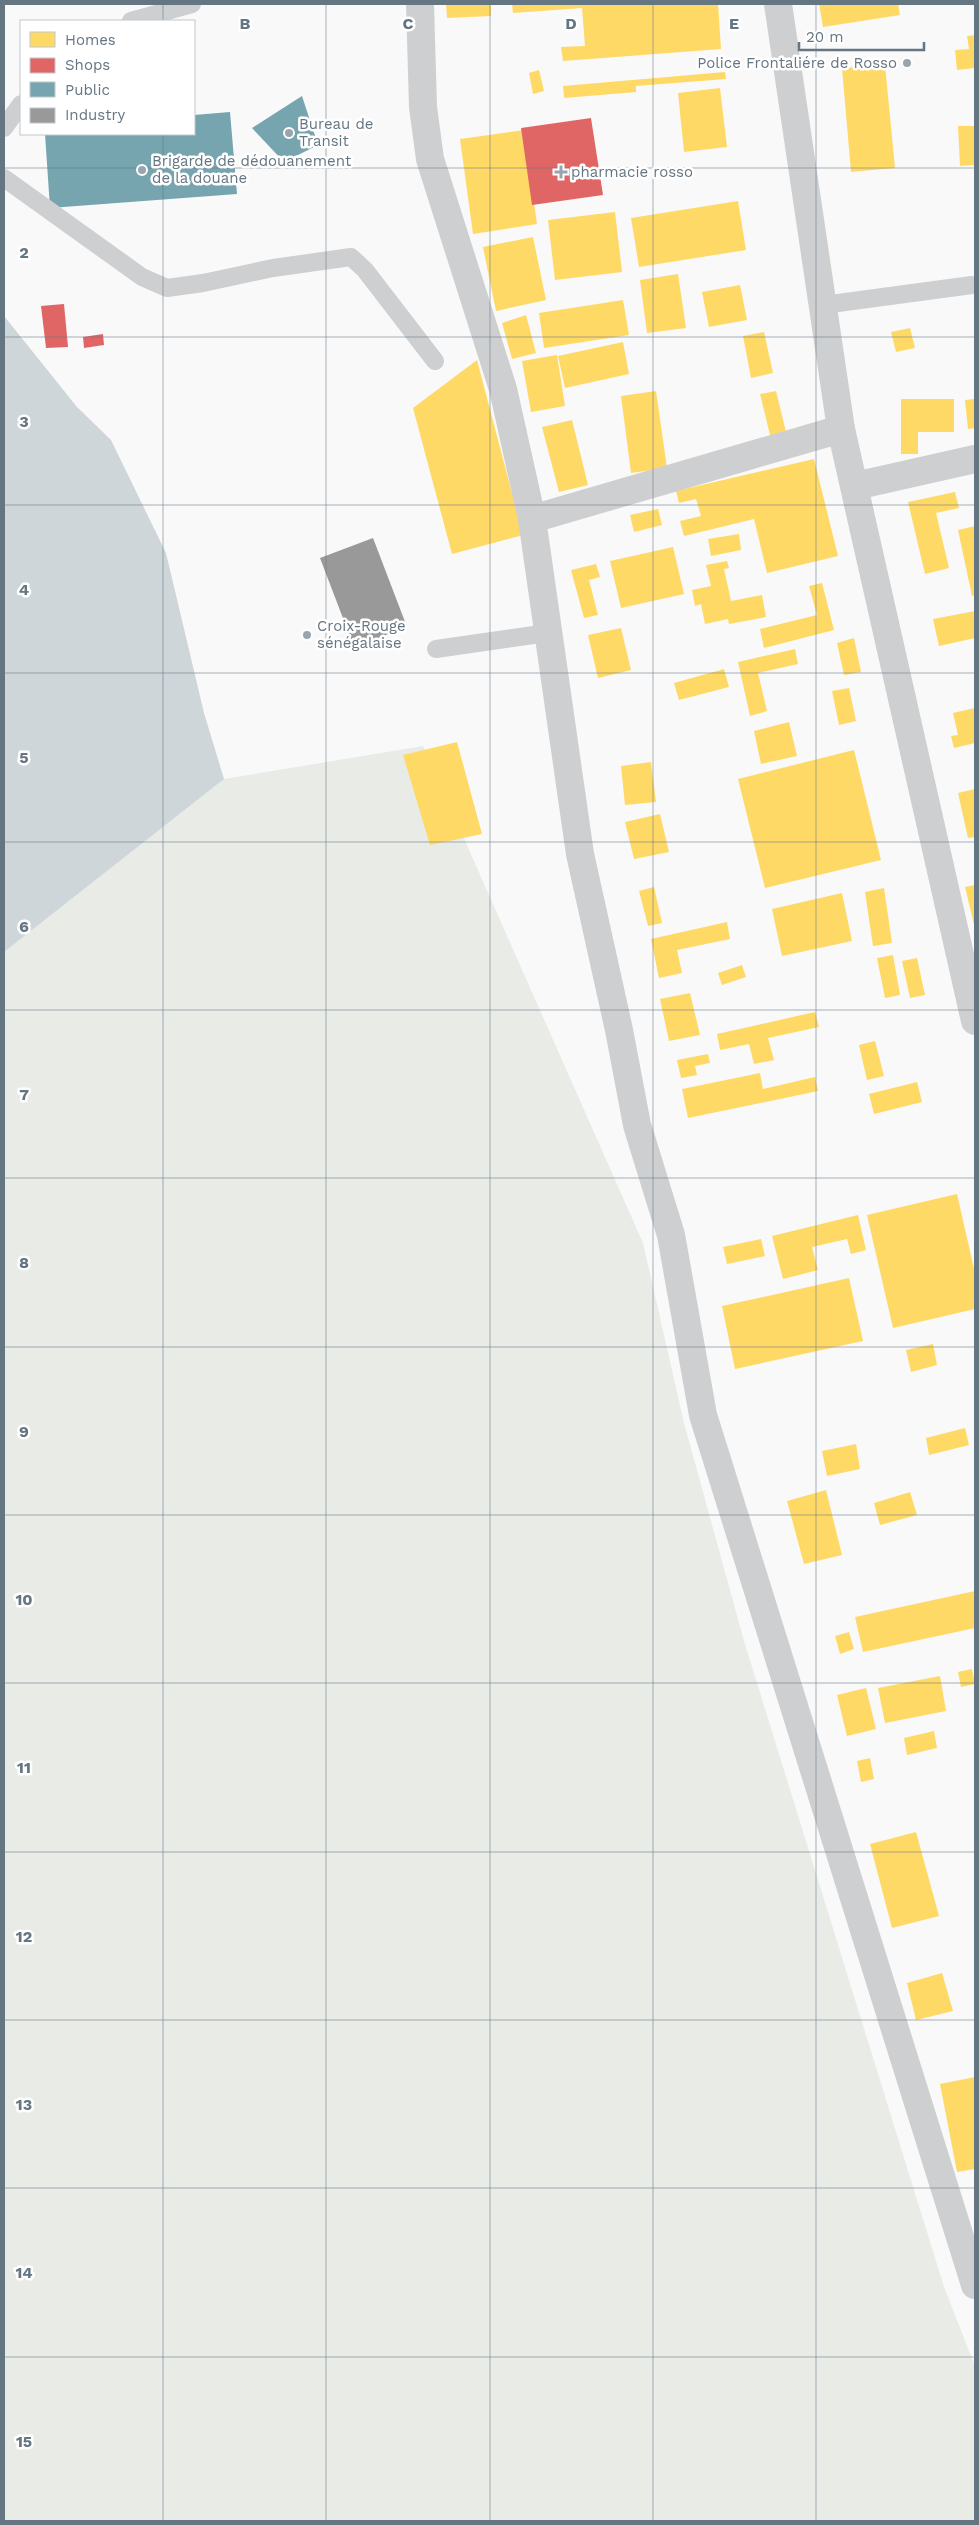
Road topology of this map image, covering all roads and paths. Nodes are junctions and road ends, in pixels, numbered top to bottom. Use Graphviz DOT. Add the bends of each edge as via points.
graph roads {
  1 [pos="192,4"];
  2 [pos="420,4"];
  3 [pos="778,4"];
  4 [pos="135,20"];
  5 [pos="20,105"];
  6 [pos="4,128"];
  7 [pos="4,178"];
  8 [pos="972,286"];
  9 [pos="822,305"];
  10 [pos="435,361"];
  11 [pos="841,429"];
  12 [pos="975,459"];
  13 [pos="854,486"];
  14 [pos="532,519"];
  15 [pos="548,633"];
  16 [pos="436,649"];
  17 [pos="975,1021"];
  18 [pos="973,2271"];
  1 -- 4 [label="lane"];
  2 -- 14 [label="street" via="423,107 430,159 503,389"];
  3 -- 9 [label="street"];
  5 -- 6 [label="lane"];
  7 -- 10 [label="lane" via="142,277 167,288 273,268 351,258 365,270"];
  8 -- 9 [label="lane"];
  9 -- 11 [label="street"];
  11 -- 13 [label="street"];
  11 -- 14 [label="street"];
  12 -- 13 [label="street"];
  13 -- 17 [label="street"];
  14 -- 15 [label="street"];
  15 -- 16 [label="lane"];
  15 -- 18 [label="street" via="580,854 637,1125 671,1234 703,1415"];
}
